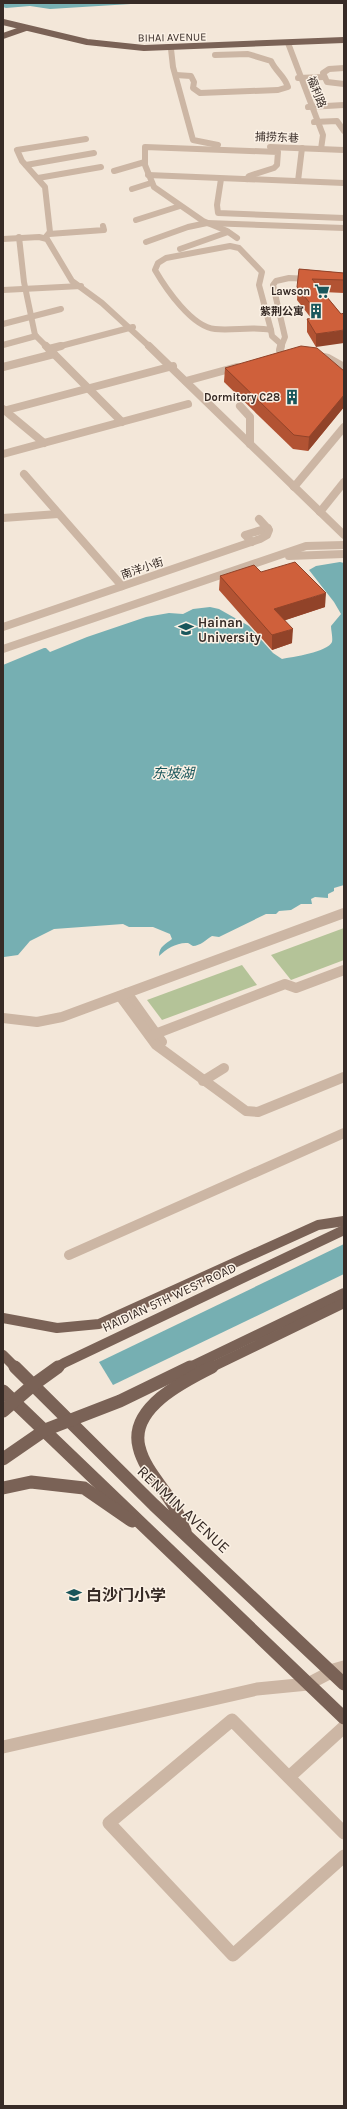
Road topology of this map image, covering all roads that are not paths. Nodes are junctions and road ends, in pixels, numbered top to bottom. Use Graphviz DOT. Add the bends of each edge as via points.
graph roads {
  1 [pos="3,22"];
  2 [pos="3,26"];
  3 [pos="20,28"];
  4 [pos="3,32"];
  5 [pos="3,36"];
  6 [pos="344,40"];
  7 [pos="286,44"];
  8 [pos="172,50"];
  9 [pos="215,55"];
  10 [pos="344,68"];
  11 [pos="177,77"];
  12 [pos="324,77"];
  13 [pos="299,78"];
  14 [pos="344,84"];
  15 [pos="344,105"];
  16 [pos="310,106"];
  17 [pos="344,120"];
  18 [pos="337,121"];
  19 [pos="316,122"];
  20 [pos="344,130"];
  21 [pos="86,139"];
  22 [pos="302,148"];
  23 [pos="319,149"];
  24 [pos="276,150"];
  25 [pos="344,150"];
  26 [pos="94,153"];
  27 [pos="145,162"];
  28 [pos="26,164"];
  29 [pos="101,167"];
  30 [pos="114,171"];
  31 [pos="148,175"];
  32 [pos="38,178"];
  33 [pos="221,179"];
  34 [pos="248,179"];
  35 [pos="298,181"];
  36 [pos="151,183"];
  37 [pos="344,183"];
  38 [pos="132,189"];
  39 [pos="180,206"];
  40 [pos="218,213"];
  41 [pos="344,218"];
  42 [pos="136,220"];
  43 [pos="207,223"];
  44 [pos="217,223"];
  45 [pos="103,226"];
  46 [pos="344,228"];
  47 [pos="228,232"];
  48 [pos="47,236"];
  49 [pos="19,238"];
  50 [pos="237,238"];
  51 [pos="3,239"];
  52 [pos="146,242"];
  53 [pos="180,249"];
  54 [pos="262,272"];
  55 [pos="320,280"];
  56 [pos="276,281"];
  57 [pos="80,286"];
  58 [pos="26,288"];
  59 [pos="3,289"];
  60 [pos="61,309"];
  61 [pos="31,316"];
  62 [pos="3,324"];
  63 [pos="132,328"];
  64 [pos="271,330"];
  65 [pos="36,336"];
  66 [pos="281,344"];
  67 [pos="3,345"];
  68 [pos="51,352"];
  69 [pos="289,353"];
  70 [pos="310,354"];
  71 [pos="280,355"];
  72 [pos="272,357"];
  73 [pos="170,365"];
  74 [pos="242,366"];
  75 [pos="3,367"];
  76 [pos="344,367"];
  77 [pos="187,380"];
  78 [pos="88,388"];
  79 [pos="188,404"];
  80 [pos="240,406"];
  81 [pos="4,410"];
  82 [pos="122,422"];
  83 [pos="344,427"];
  84 [pos="250,442"];
  85 [pos="44,443"];
  86 [pos="3,454"];
  87 [pos="24,474"];
  88 [pos="344,482"];
  89 [pos="295,485"];
  90 [pos="344,488"];
  91 [pos="322,512"];
  92 [pos="58,514"];
  93 [pos="3,518"];
  94 [pos="259,520"];
  95 [pos="344,530"];
  96 [pos="344,535"];
  97 [pos="344,545"];
  98 [pos="344,554"];
  99 [pos="122,586"];
  100 [pos="3,627"];
  101 [pos="3,650"];
  102 [pos="3,654"];
  103 [pos="344,913"];
  104 [pos="344,917"];
  105 [pos="344,970"];
  106 [pos="344,976"];
  107 [pos="124,996"];
  108 [pos="3,1019"];
  109 [pos="155,1038"];
  110 [pos="224,1068"];
  111 [pos="344,1072"];
  112 [pos="344,1077"];
  113 [pos="206,1079"];
  114 [pos="344,1133"];
  115 [pos="344,1221"];
  116 [pos="344,1230"];
  117 [pos="69,1255"];
  118 [pos="344,1293"];
  119 [pos="344,1303"];
  120 [pos="3,1318"];
  121 [pos="3,1355"];
  122 [pos="33,1385"];
  123 [pos="3,1391"];
  124 [pos="14,1402"];
  125 [pos="3,1411"];
  126 [pos="69,1422"];
  127 [pos="44,1430"];
  128 [pos="3,1459"];
  129 [pos="3,1488"];
  130 [pos="152,1535"];
  131 [pos="186,1535"];
  132 [pos="344,1667"];
  133 [pos="331,1672"];
  134 [pos="308,1684"];
  135 [pos="344,1684"];
  136 [pos="344,1718"];
  137 [pos="344,1727"];
  138 [pos="3,1747"];
  139 [pos="289,1777"];
  140 [pos="344,1833"];
  141 [pos="344,1856"];
  1 -- 3 [label="main road, BIHAI AVENUE"];
  2 -- 3 [label="main road, BIHAI AVENUE"];
  3 -- 4 [label="main road"];
  3 -- 5 [label="main road"];
  3 -- 8 [label="main road, BIHAI AVENUE" via="89,45 132,50"];
  6 -- 7 [label="main road, BIHAI AVENUE"];
  7 -- 8 [label="main road, BIHAI AVENUE"];
  7 -- 13 [label="street, 福利路"];
  8 -- 11 [label="street"];
  9 -- 11 [label="street" via="248,54 271,61 275,69 284,76 288,87 278,90 204,93 196,92 188,79"];
  10 -- 12 [label="street" via="326,70 323,73"];
  11 -- 24 [label="street, 捕捞东巷" via="193,140 209,144"];
  12 -- 13 [label="street"];
  12 -- 14 [label="street" via="329,83"];
  13 -- 16 [label="street, 福利路"];
  15 -- 16 [label="street"];
  16 -- 19 [label="street, 福利路"];
  17 -- 18 [label="street"];
  18 -- 19 [label="street"];
  18 -- 20 [label="street"];
  19 -- 23 [label="street, 福利路"];
  21 -- 28 [label="street" via="17,150"];
  22 -- 23 [label="street, 捕捞东巷"];
  22 -- 24 [label="street, 捕捞东巷"];
  22 -- 35 [label="street"];
  23 -- 25 [label="street, 捕捞东巷"];
  24 -- 27 [label="street" via="145,147"];
  24 -- 34 [label="street" via="277,165 249,176"];
  26 -- 28 [label="street"];
  27 -- 30 [label="street"];
  27 -- 31 [label="street"];
  28 -- 32 [label="street"];
  29 -- 32 [label="street"];
  31 -- 33 [label="street"];
  31 -- 36 [label="street"];
  32 -- 48 [label="street" via="46,188"];
  33 -- 34 [label="street"];
  33 -- 40 [label="street"];
  34 -- 35 [label="street"];
  35 -- 37 [label="street"];
  36 -- 38 [label="street"];
  36 -- 39 [label="street"];
  39 -- 42 [label="street"];
  39 -- 43 [label="street"];
  40 -- 41 [label="street"];
  40 -- 44 [label="street"];
  43 -- 44 [label="street"];
  43 -- 47 [label="street"];
  43 -- 52 [label="street"];
  44 -- 46 [label="street"];
  45 -- 48 [label="street" via="104,230"];
  47 -- 50 [label="street"];
  47 -- 53 [label="street"];
  48 -- 49 [label="street"];
  48 -- 57 [label="street" via="68,275"];
  49 -- 51 [label="street"];
  49 -- 58 [label="street"];
  54 -- 56 [label="street"];
  54 -- 64 [label="street" via="259,285"];
  54 -- 64 [label="street" via="234,246 166,258 158,262 156,270 194,320 204,327 216,330 253,327"];
  55 -- 56 [label="street" via="289,278"];
  56 -- 66 [label="street" via="273,287 285,337"];
  57 -- 58 [label="street"];
  57 -- 63 [label="street"];
  58 -- 59 [label="street"];
  58 -- 61 [label="street"];
  60 -- 61 [label="street"];
  61 -- 62 [label="street"];
  61 -- 65 [label="street"];
  63 -- 68 [label="street"];
  63 -- 73 [label="street"];
  64 -- 66 [label="street" via="272,336"];
  65 -- 67 [label="street"];
  65 -- 68 [label="street"];
  66 -- 71 [label="street"];
  68 -- 75 [label="street"];
  68 -- 78 [label="street"];
  69 -- 71 [label="street"];
  70 -- 76 [label="street" via="328,358"];
  71 -- 72 [label="street"];
  73 -- 77 [label="street"];
  73 -- 78 [label="street"];
  74 -- 77 [label="street"];
  77 -- 84 [label="street"];
  78 -- 81 [label="street"];
  78 -- 82 [label="street"];
  79 -- 82 [label="street"];
  80 -- 84 [label="street" via="250,416"];
  81 -- 85 [label="street"];
  82 -- 85 [label="street"];
  83 -- 89 [label="street"];
  84 -- 89 [label="street"];
  85 -- 86 [label="street"];
  87 -- 92 [label="street"];
  88 -- 91 [label="street"];
  89 -- 91 [label="street"];
  90 -- 91 [label="street"];
  91 -- 95 [label="street"];
  91 -- 96 [label="street"];
  92 -- 93 [label="street"];
  92 -- 99 [label="street"];
  94 -- 99 [label="street, 南洋小街" via="268,528 267,535"];
  97 -- 101 [label="street" via="306,546"];
  98 -- 102 [label="street" via="291,555"];
  99 -- 100 [label="street, 南洋小街"];
  103 -- 107 [label="street"];
  104 -- 107 [label="street"];
  105 -- 109 [label="street" via="296,988 285,984"];
  106 -- 109 [label="street" via="300,993 288,989"];
  107 -- 108 [label="street" via="67,1019 46,1024 28,1024"];
  107 -- 109 [label="street"];
  109 -- 113 [label="street"];
  110 -- 113 [label="street"];
  111 -- 113 [label="street" via="255,1108"];
  112 -- 113 [label="street" via="254,1112 240,1109"];
  114 -- 117 [label="street"];
  115 -- 120 [label="main road" via="318,1226 99,1324 57,1328"];
  116 -- 122 [label="main road, HAIDIAN 5TH WEST ROAD" via="64,1363"];
  118 -- 126 [label="main road" via="120,1401"];
  119 -- 131 [label="main road" via="207,1370 162,1397 147,1411 139,1426 139,1447 174,1506"];
  121 -- 122 [label="main road, RENMIN AVENUE"];
  122 -- 124 [label="main road, HAIDIAN 5TH WEST ROAD"];
  122 -- 126 [label="main road, RENMIN AVENUE"];
  123 -- 124 [label="main road"];
  124 -- 125 [label="main road, HAIDIAN 5TH WEST ROAD"];
  124 -- 127 [label="main road"];
  126 -- 127 [label="main road"];
  126 -- 131 [label="main road, RENMIN AVENUE"];
  127 -- 128 [label="main road"];
  127 -- 130 [label="main road"];
  129 -- 130 [label="main road" via="31,1482 84,1488"];
  130 -- 134 [label="main road"];
  131 -- 133 [label="main road, RENMIN AVENUE"];
  132 -- 133 [label="street"];
  133 -- 134 [label="street"];
  133 -- 135 [label="main road, RENMIN AVENUE"];
  134 -- 136 [label="main road"];
  134 -- 138 [label="street" via="257,1689"];
  137 -- 139 [label="street"];
  139 -- 140 [label="street"];
  139 -- 141 [label="street" via="232,1720 109,1823 233,1955"];
}
